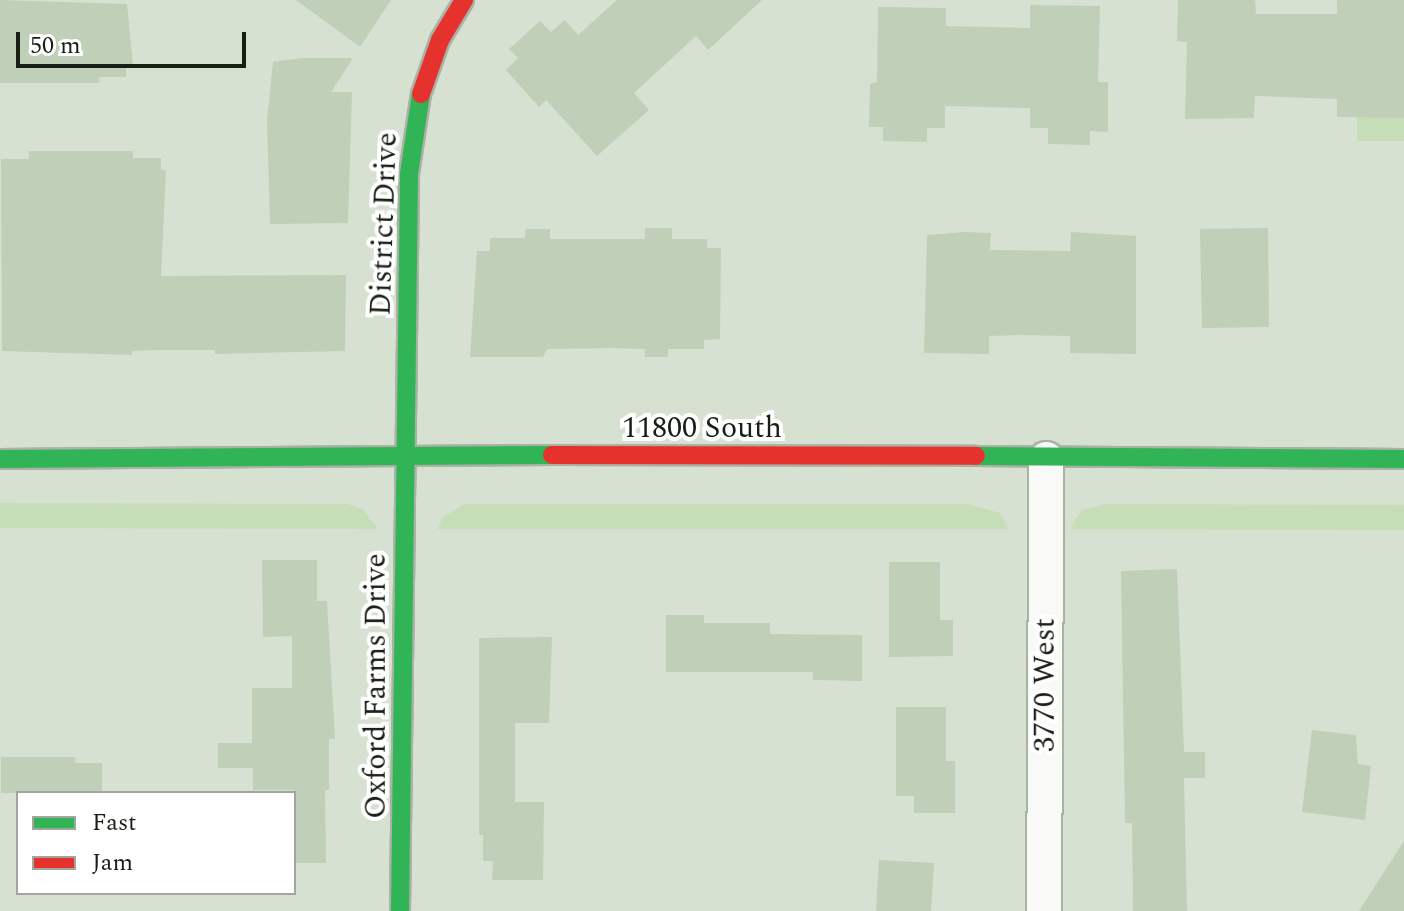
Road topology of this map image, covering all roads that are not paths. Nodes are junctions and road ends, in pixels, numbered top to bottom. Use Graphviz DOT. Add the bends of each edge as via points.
graph roads {
  1 [pos="464,0"];
  2 [pos="0,459"];
  3 [pos="1046,459"];
  4 [pos="1404,459"];
  5 [pos="406,460"];
  6 [pos="400,911"];
  7 [pos="1044,911"];
  1 -- 5 [label="main road, District Drive" via="440,40 418,104 409,174"];
  2 -- 5 [label="main road, 11800 South"];
  3 -- 4 [label="main road, 11800 South"];
  3 -- 5 [label="main road, 11800 South" via="753,454"];
  3 -- 7 [label="street, 3770 West"];
  5 -- 6 [label="main road, Oxford Farms Drive"];
}
